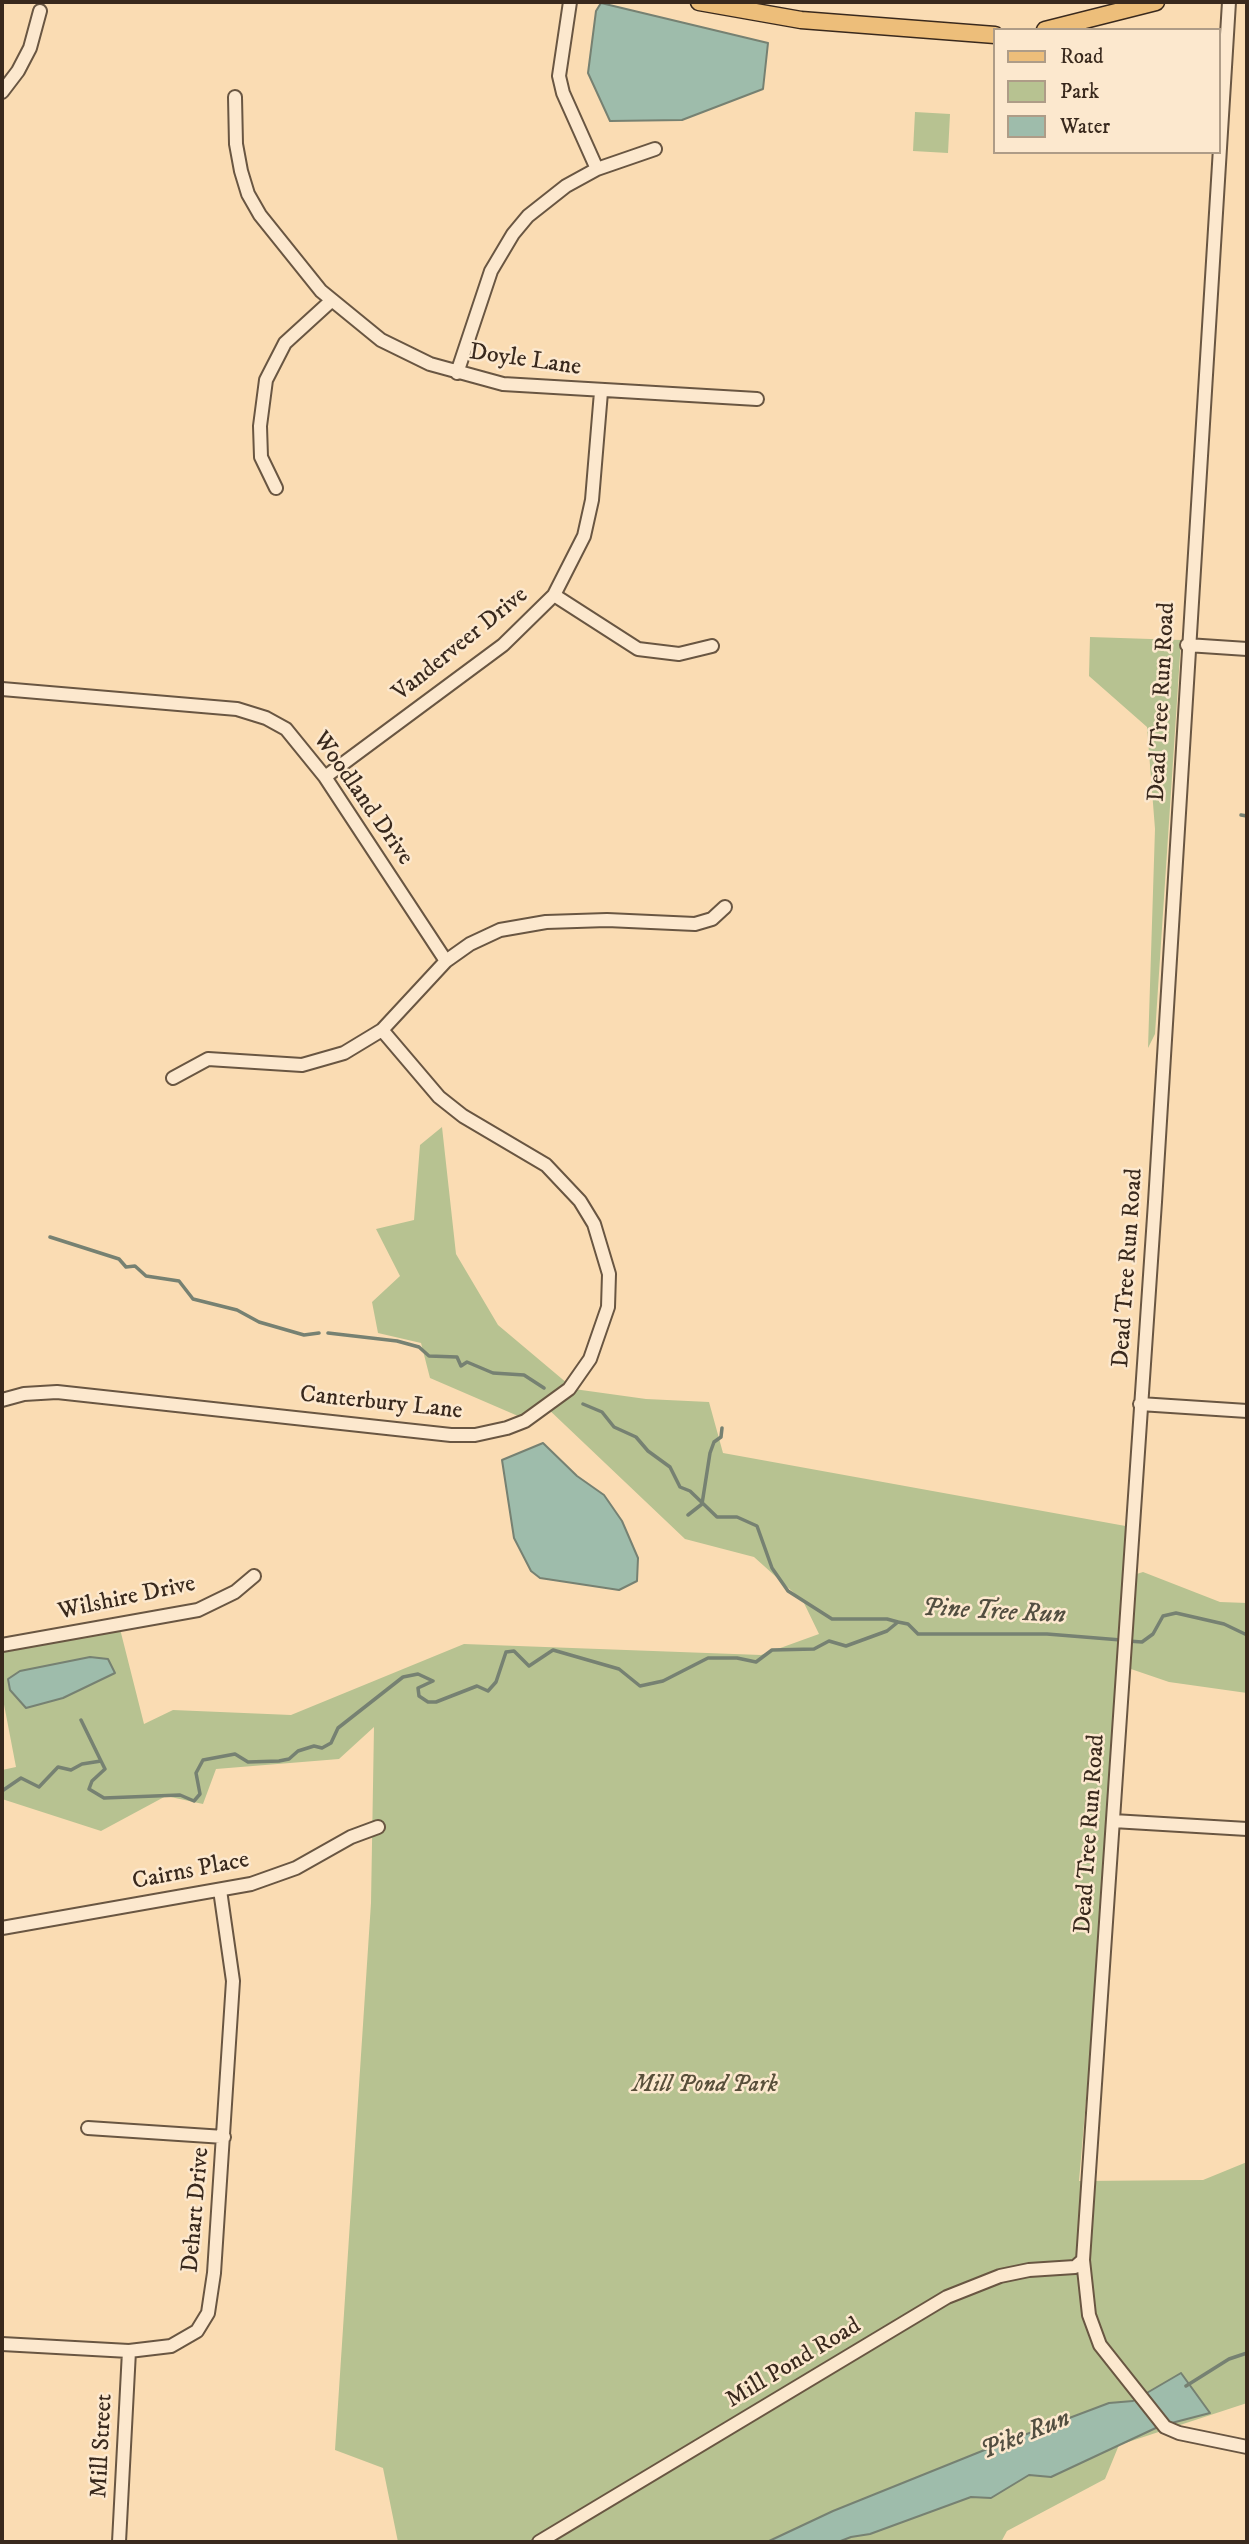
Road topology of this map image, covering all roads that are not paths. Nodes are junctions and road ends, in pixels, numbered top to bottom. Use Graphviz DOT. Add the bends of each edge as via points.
graph roads {
  1 [pos="570,2"];
  2 [pos="699,2"];
  3 [pos="1157,2"];
  4 [pos="1229,2"];
  5 [pos="40,11"];
  6 [pos="1053,28"];
  7 [pos="993,35"];
  8 [pos="2,92"];
  9 [pos="235,97"];
  10 [pos="1221,124"];
  11 [pos="655,149"];
  12 [pos="1219,154"];
  13 [pos="597,169"];
  14 [pos="331,300"];
  15 [pos="457,373"];
  16 [pos="601,392"];
  17 [pos="758,399"];
  18 [pos="276,488"];
  19 [pos="554,595"];
  20 [pos="1187,645"];
  21 [pos="712,646"];
  22 [pos="1247,649"];
  23 [pos="2,689"];
  24 [pos="325,777"];
  25 [pos="725,908"];
  26 [pos="446,961"];
  27 [pos="382,1030"];
  28 [pos="173,1078"];
  29 [pos="2,1400"];
  30 [pos="1140,1404"];
  31 [pos="1247,1411"];
  32 [pos="254,1576"];
  33 [pos="2,1645"];
  34 [pos="1113,1821"];
  35 [pos="378,1827"];
  36 [pos="1247,1829"];
  37 [pos="220,1890"];
  38 [pos="2,1928"];
  39 [pos="88,2127"];
  40 [pos="224,2137"];
  41 [pos="1083,2260"];
  42 [pos="2,2344"];
  43 [pos="129,2351"];
  44 [pos="1247,2447"];
  45 [pos="119,2542"];
  46 [pos="539,2542"];
  1 -- 13 [label="street" via="559,76"];
  2 -- 7 [label="main road" via="801,20"];
  3 -- 6 [label="main road"];
  4 -- 10 [label="street, Dead Tree Run Road"];
  5 -- 8 [label="street" via="30,48"];
  9 -- 14 [label="street, Doyle Lane" via="236,144 248,194"];
  11 -- 13 [label="street"];
  12 -- 20 [label="street, Dead Tree Run Road"];
  13 -- 15 [label="street" via="544,202 513,234 491,271"];
  14 -- 15 [label="street, Doyle Lane" via="381,340"];
  14 -- 18 [label="street" via="285,343 270,369 260,426 261,457"];
  15 -- 16 [label="street, Doyle Lane" via="503,384"];
  16 -- 17 [label="street, Doyle Lane"];
  16 -- 19 [label="street, Vanderveer Drive" via="597,463 587,524"];
  19 -- 21 [label="street" via="638,649 679,654"];
  19 -- 24 [label="street, Vanderveer Drive" via="503,645"];
  20 -- 22 [label="street"];
  20 -- 30 [label="street, Dead Tree Run Road"];
  23 -- 24 [label="street, Woodland Drive" via="237,709 286,729"];
  24 -- 26 [label="street, Woodland Drive"];
  25 -- 26 [label="street" via="712,919 695,924 607,920 518,926 470,944"];
  26 -- 27 [label="street"];
  27 -- 28 [label="street" via="356,1048 324,1061 291,1065 208,1059"];
  27 -- 29 [label="street, Canterbury Lane" via="439,1097 546,1165 580,1201 594,1224 609,1274 608,1307 590,1360 569,1389 525,1421 475,1435 57,1392"];
  30 -- 31 [label="street"];
  30 -- 34 [label="street, Dead Tree Run Road"];
  32 -- 33 [label="street, Wilshire Drive" via="198,1610"];
  34 -- 36 [label="street"];
  34 -- 41 [label="street, Dead Tree Run Road"];
  35 -- 37 [label="street, Cairns Place" via="281,1875"];
  37 -- 38 [label="street, Cairns Place"];
  37 -- 40 [label="street, Dehart Drive" via="233,1980"];
  39 -- 40 [label="street"];
  40 -- 43 [label="street, Dehart Drive" via="208,2313 190,2337 171,2346"];
  41 -- 44 [label="street, Dead Tree Run Road" via="1087,2307 1096,2336 1106,2355 1165,2427"];
  41 -- 46 [label="street, Mill Pond Road" via="1075,2267 1000,2276 947,2297"];
  42 -- 43 [label="street, Dehart Drive"];
  43 -- 45 [label="street, Mill Street"];
}
